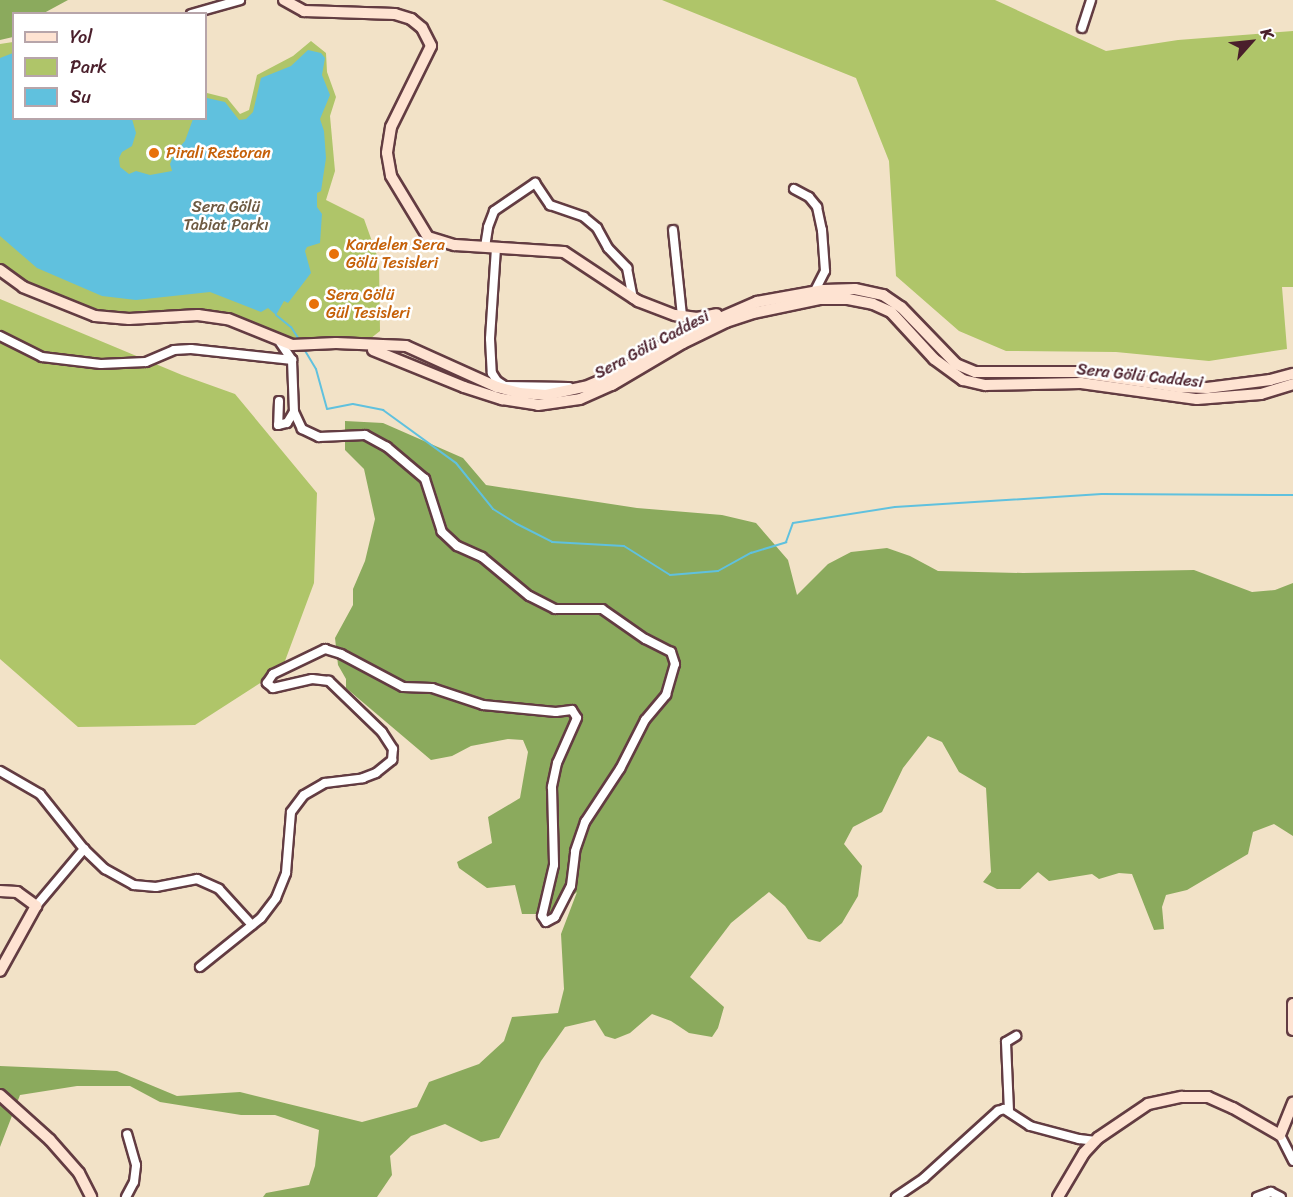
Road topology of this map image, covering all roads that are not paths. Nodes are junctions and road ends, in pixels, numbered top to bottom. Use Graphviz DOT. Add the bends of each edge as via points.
graph roads {
  1 [pos="240,0"];
  2 [pos="284,0"];
  3 [pos="1091,0"];
  4 [pos="198,12"];
  5 [pos="1082,28"];
  6 [pos="794,189"];
  7 [pos="673,230"];
  8 [pos="490,247"];
  9 [pos="0,270"];
  10 [pos="814,291"];
  11 [pos="633,298"];
  12 [pos="809,302"];
  13 [pos="736,310"];
  14 [pos="753,313"];
  15 [pos="682,316"];
  16 [pos="0,336"];
  17 [pos="279,340"];
  18 [pos="361,346"];
  19 [pos="292,360"];
  20 [pos="1293,374"];
  21 [pos="1293,384"];
  22 [pos="612,385"];
  23 [pos="585,387"];
  24 [pos="279,401"];
  25 [pos="294,412"];
  26 [pos="0,771"];
  27 [pos="84,849"];
  28 [pos="0,891"];
  29 [pos="36,906"];
  30 [pos="252,925"];
  31 [pos="200,967"];
  32 [pos="0,971"];
  33 [pos="1293,1004"];
  34 [pos="1293,1030"];
  35 [pos="1016,1036"];
  36 [pos="0,1095"];
  37 [pos="1293,1103"];
  38 [pos="1009,1111"];
  39 [pos="127,1134"];
  40 [pos="1280,1136"];
  41 [pos="1096,1141"];
  42 [pos="1293,1161"];
  43 [pos="91,1197"];
  44 [pos="126,1197"];
  45 [pos="896,1197"];
  46 [pos="1058,1197"];
  47 [pos="1257,1197"];
  48 [pos="1281,1197"];
  1 -- 4 [label="street"];
  2 -- 8 [label="main road" via="304,11 395,14 422,28 431,45 391,127 387,153 391,176 428,237 455,245"];
  3 -- 5 [label="street"];
  6 -- 10 [label="street" via="817,207 822,230 825,271"];
  7 -- 15 [label="street"];
  8 -- 11 [label="main road" via="564,252"];
  8 -- 11 [label="street" via="488,227 495,211 535,183 550,205 584,217 597,228 608,248 627,268"];
  8 -- 23 [label="street" via="490,366 497,381 505,386"];
  9 -- 17 [label="main road, Sera Gölü Caddesi" via="23,287 95,316 129,319 198,315 228,319"];
  10 -- 12 [label="street"];
  10 -- 13 [label="main road, Sera Gölü Caddesi"];
  10 -- 20 [label="main road, Sera Gölü Caddesi" via="855,289 883,295 901,307 956,364 975,372 1077,372 1207,388"];
  11 -- 15 [label="main road"];
  12 -- 14 [label="main road, Sera Gölü Caddesi"];
  12 -- 21 [label="main road, Sera Gölü Caddesi" via="849,299 891,312 934,358 963,380 985,385 1081,383 1197,399 1261,394"];
  13 -- 14 [label="main road"];
  13 -- 15 [label="main road" via="697,318"];
  13 -- 23 [label="main road, Sera Gölü Caddesi"];
  14 -- 22 [label="main road, Sera Gölü Caddesi" via="683,343"];
  16 -- 19 [label="street" via="42,357 101,364 146,362 174,350 191,349"];
  17 -- 18 [label="main road, Sera Gölü Caddesi" via="292,345"];
  17 -- 19 [label="street"];
  18 -- 22 [label="main road, Sera Gölü Caddesi" via="464,387 538,405 580,399"];
  18 -- 23 [label="main road, Sera Gölü Caddesi" via="406,346 519,393 546,395"];
  19 -- 25 [label="street"];
  22 -- 23 [label="street"];
  24 -- 25 [label="street" via="278,425 287,423"];
  25 -- 30 [label="street" via="302,429 319,437 365,435 387,447 425,479 442,532 457,546 482,557 529,596 555,609 602,609 671,652 675,664 666,695 645,720 620,769 585,822 575,851 571,886 555,917 546,922 542,916 554,865 552,787 557,763 577,718 572,710 483,705 432,688 403,687 325,649 273,674 267,683 273,688 312,679 329,681 382,732 393,749 393,760 376,773 325,783 304,795 291,812 285,873 276,898"];
  26 -- 27 [label="street" via="40,794"];
  27 -- 29 [label="street"];
  27 -- 30 [label="street" via="105,869 134,885 156,887 197,879 219,890"];
  28 -- 29 [label="main road" via="17,892"];
  29 -- 32 [label="main road"];
  30 -- 31 [label="street"];
  33 -- 34 [label="main road"];
  35 -- 38 [label="street" via="1006,1042"];
  36 -- 43 [label="main road" via="80,1173"];
  37 -- 40 [label="main road"];
  38 -- 41 [label="street" via="1030,1126"];
  38 -- 45 [label="street" via="998,1111 924,1178"];
  39 -- 44 [label="street" via="136,1164 134,1182"];
  40 -- 41 [label="main road" via="1208,1097 1182,1096 1148,1104"];
  40 -- 42 [label="street"];
  41 -- 46 [label="main road" via="1084,1153"];
  47 -- 48 [label="street" via="1271,1192"];
}
